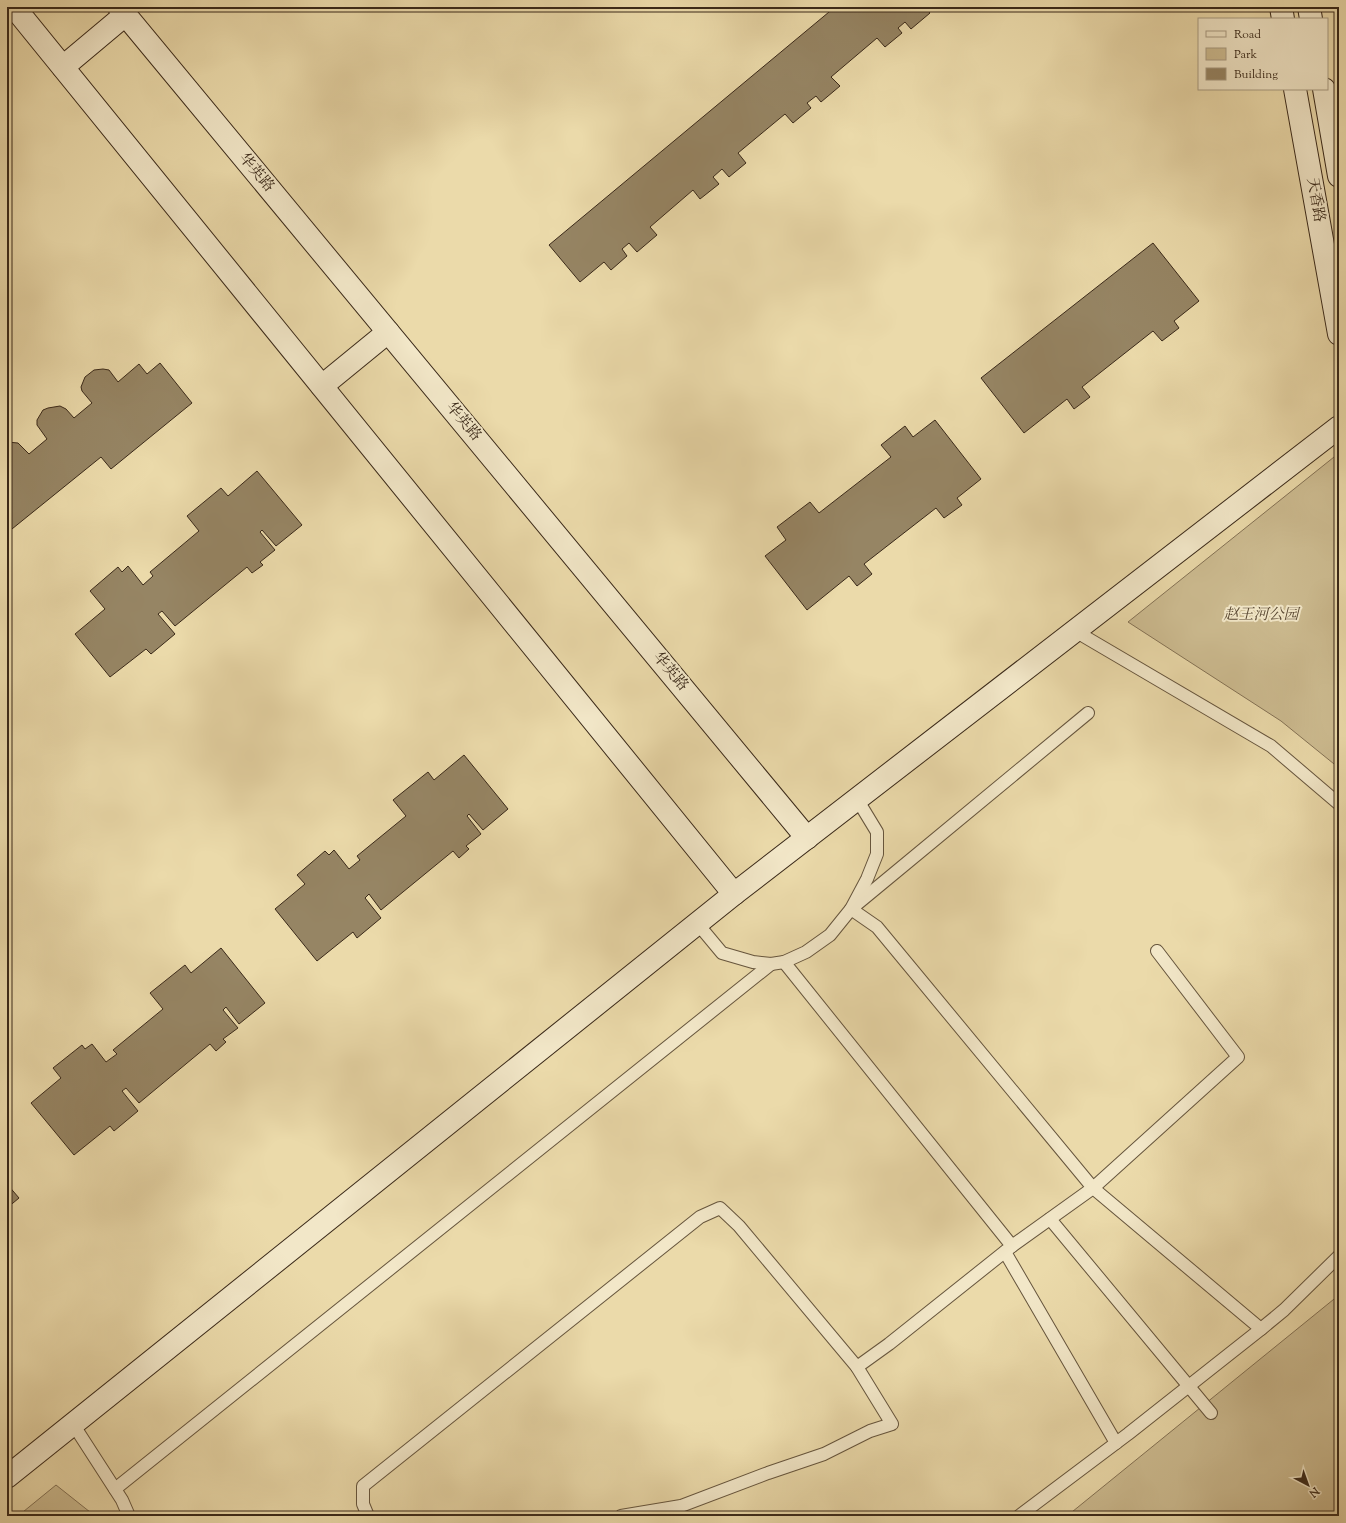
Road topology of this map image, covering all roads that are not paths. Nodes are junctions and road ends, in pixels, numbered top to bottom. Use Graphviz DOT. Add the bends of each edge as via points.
graph roads {
  1 [pos="14,7"];
  2 [pos="1281,7"];
  3 [pos="1309,7"];
  4 [pos="122,11"];
  5 [pos="1283,18"];
  6 [pos="1311,18"];
  7 [pos="63,67"];
  8 [pos="1295,90"];
  9 [pos="1324,90"];
  10 [pos="1339,176"];
  11 [pos="388,332"];
  12 [pos="1339,334"];
  13 [pos="322,386"];
  14 [pos="1339,427"];
  15 [pos="1075,631"];
  16 [pos="1088,714"];
  17 [pos="857,799"];
  18 [pos="1339,804"];
  19 [pos="808,838"];
  20 [pos="734,894"];
  21 [pos="851,909"];
  22 [pos="697,923"];
  23 [pos="1157,951"];
  24 [pos="784,962"];
  25 [pos="771,964"];
  26 [pos="1093,1188"];
  27 [pos="1050,1219"];
  28 [pos="1009,1249"];
  29 [pos="1339,1256"];
  30 [pos="1261,1328"];
  31 [pos="857,1367"];
  32 [pos="1189,1386"];
  33 [pos="1212,1413"];
  34 [pos="73,1424"];
  35 [pos="1116,1443"];
  36 [pos="7,1477"];
  37 [pos="115,1489"];
  38 [pos="129,1516"];
  39 [pos="368,1516"];
  40 [pos="621,1516"];
  41 [pos="1019,1516"];
  1 -- 7 [label="main road"];
  2 -- 5 [label="main road"];
  3 -- 6 [label="main road"];
  4 -- 7 [label="main road"];
  4 -- 11 [label="main road, 华英路"];
  7 -- 13 [label="main road"];
  8 -- 12 [label="main road, 天香路"];
  9 -- 10 [label="main road, 天香路"];
  11 -- 13 [label="main road"];
  11 -- 19 [label="main road, 华英路"];
  13 -- 20 [label="main road"];
  14 -- 15 [label="main road"];
  15 -- 17 [label="main road"];
  15 -- 18 [label="lane" via="1271,746"];
  16 -- 21 [label="lane"];
  17 -- 19 [label="main road"];
  17 -- 21 [label="lane" via="877,832 876,854 867,879"];
  19 -- 20 [label="main road"];
  20 -- 22 [label="main road"];
  21 -- 24 [label="lane" via="830,935 806,952"];
  21 -- 26 [label="lane" via="877,927"];
  22 -- 25 [label="lane" via="722,953"];
  22 -- 34 [label="main road"];
  23 -- 26 [label="lane" via="1238,1057"];
  24 -- 25 [label="lane"];
  24 -- 28 [label="lane"];
  25 -- 37 [label="lane"];
  26 -- 27 [label="lane"];
  26 -- 30 [label="lane"];
  27 -- 28 [label="lane"];
  27 -- 32 [label="lane"];
  28 -- 31 [label="lane"];
  28 -- 35 [label="lane"];
  29 -- 30 [label="lane" via="1284,1310"];
  30 -- 32 [label="lane"];
  31 -- 39 [label="lane" via="740,1226 720,1208 700,1217 363,1486 363,1504"];
  31 -- 40 [label="lane" via="892,1424 870,1431 824,1454 682,1506"];
  32 -- 33 [label="lane"];
  32 -- 35 [label="lane"];
  34 -- 36 [label="main road"];
  34 -- 37 [label="lane"];
  35 -- 41 [label="lane"];
  37 -- 38 [label="lane"];
}
